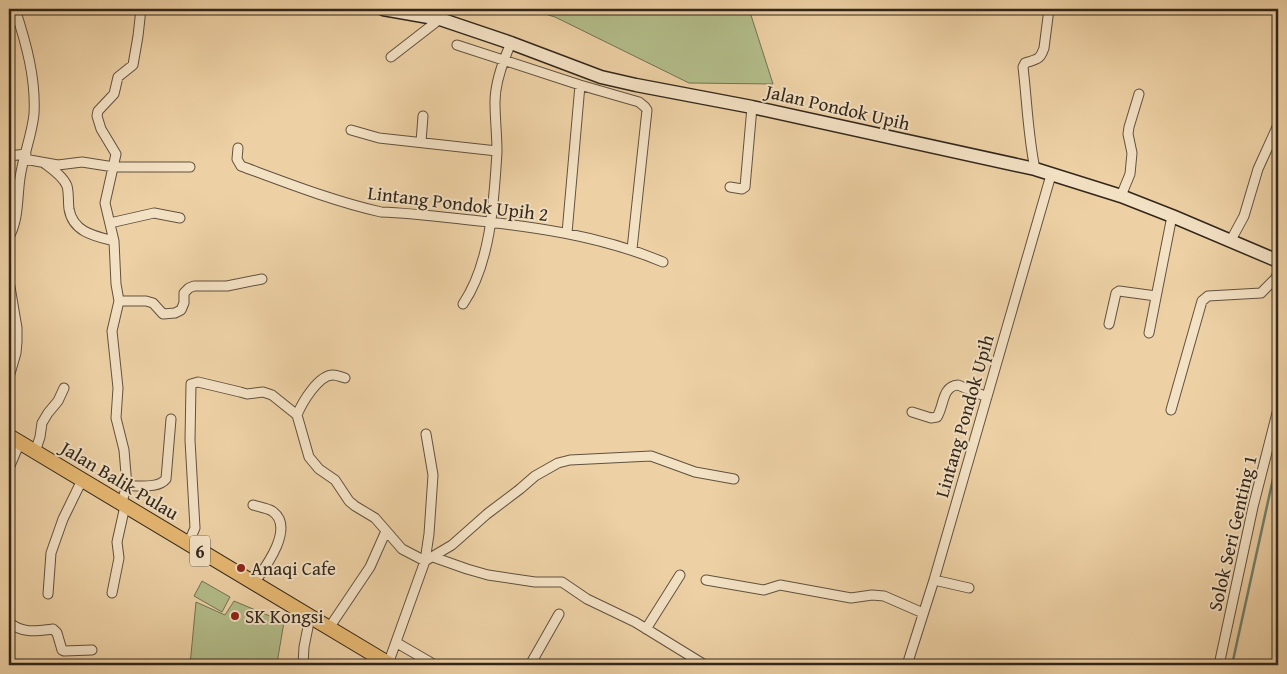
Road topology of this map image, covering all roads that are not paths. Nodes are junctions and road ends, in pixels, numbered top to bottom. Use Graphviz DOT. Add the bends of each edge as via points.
graph roads {
  1 [pos="15,9"];
  2 [pos="141,9"];
  3 [pos="383,9"];
  4 [pos="1049,9"];
  5 [pos="440,19"];
  6 [pos="510,43"];
  7 [pos="457,45"];
  8 [pos="391,57"];
  9 [pos="504,59"];
  10 [pos="580,85"];
  11 [pos="1139,94"];
  12 [pos="752,107"];
  13 [pos="423,116"];
  14 [pos="1278,125"];
  15 [pos="351,130"];
  16 [pos="421,142"];
  17 [pos="238,148"];
  18 [pos="497,150"];
  19 [pos="9,156"];
  20 [pos="25,157"];
  21 [pos="44,162"];
  22 [pos="114,167"];
  23 [pos="190,167"];
  24 [pos="1035,169"];
  25 [pos="1051,174"];
  26 [pos="730,187"];
  27 [pos="1121,196"];
  28 [pos="1172,216"];
  29 [pos="180,218"];
  30 [pos="491,222"];
  31 [pos="110,223"];
  32 [pos="567,233"];
  33 [pos="9,237"];
  34 [pos="1231,240"];
  35 [pos="114,242"];
  36 [pos="632,249"];
  37 [pos="1278,261"];
  38 [pos="663,262"];
  39 [pos="1277,278"];
  40 [pos="262,279"];
  41 [pos="9,280"];
  42 [pos="1156,296"];
  43 [pos="119,301"];
  44 [pos="463,304"];
  45 [pos="1109,324"];
  46 [pos="1149,333"];
  47 [pos="9,377"];
  48 [pos="345,378"];
  49 [pos="64,388"];
  50 [pos="987,397"];
  51 [pos="1278,409"];
  52 [pos="1171,410"];
  53 [pos="912,412"];
  54 [pos="297,416"];
  55 [pos="171,419"];
  56 [pos="426,434"];
  57 [pos="14,439"];
  58 [pos="35,452"];
  59 [pos="9,468"];
  60 [pos="82,480"];
  61 [pos="734,480"];
  62 [pos="127,486"];
  63 [pos="123,505"];
  64 [pos="254,505"];
  65 [pos="386,530"];
  66 [pos="188,544"];
  67 [pos="429,559"];
  68 [pos="680,574"];
  69 [pos="706,580"];
  70 [pos="934,580"];
  71 [pos="254,583"];
  72 [pos="969,588"];
  73 [pos="112,593"];
  74 [pos="48,594"];
  75 [pos="924,613"];
  76 [pos="559,614"];
  77 [pos="310,617"];
  78 [pos="9,622"];
  79 [pos="329,628"];
  80 [pos="646,629"];
  81 [pos="397,643"];
  82 [pos="92,650"];
  83 [pos="390,664"];
  84 [pos="303,665"];
  85 [pos="435,665"];
  86 [pos="530,665"];
  87 [pos="705,665"];
  88 [pos="907,665"];
  89 [pos="1220,665"];
  1 -- 20 [label="street" via="27,45 33,81 34,114"];
  2 -- 22 [label="street" via="133,65 118,77 114,94 97,116 116,154"];
  3 -- 5 [label="main road, Jalan Pondok Upih"];
  4 -- 24 [label="street" via="1042,53 1023,67"];
  5 -- 6 [label="main road, Jalan Pondok Upih"];
  5 -- 8 [label="street"];
  6 -- 9 [label="street"];
  6 -- 12 [label="main road, Jalan Pondok Upih" via="601,77"];
  7 -- 9 [label="street"];
  9 -- 10 [label="street"];
  9 -- 18 [label="street" via="495,100"];
  10 -- 32 [label="street"];
  10 -- 36 [label="street" via="638,102 647,110"];
  11 -- 27 [label="street" via="1128,134 1132,153 1130,174"];
  12 -- 24 [label="main road, Jalan Pondok Upih"];
  12 -- 26 [label="street" via="745,187"];
  13 -- 16 [label="street"];
  14 -- 34 [label="street" via="1258,169 1244,216"];
  15 -- 16 [label="street" via="379,138"];
  16 -- 18 [label="street"];
  17 -- 30 [label="street, Lintang Pondok Upih 2" via="237,159 241,166 343,202 381,212"];
  18 -- 30 [label="street"];
  19 -- 20 [label="street"];
  20 -- 21 [label="street"];
  20 -- 33 [label="street" via="16,217"];
  21 -- 22 [label="street" via="58,165 82,162"];
  21 -- 35 [label="street" via="67,186 69,210 78,228"];
  22 -- 23 [label="street"];
  22 -- 31 [label="street" via="105,203"];
  24 -- 25 [label="main road, Jalan Pondok Upih"];
  25 -- 27 [label="main road, Jalan Pondok Upih"];
  25 -- 50 [label="street, Lintang Pondok Upih"];
  27 -- 28 [label="main road, Jalan Pondok Upih"];
  28 -- 34 [label="main road, Jalan Pondok Upih"];
  28 -- 42 [label="street"];
  29 -- 31 [label="street" via="154,213"];
  30 -- 32 [label="street, Lintang Pondok Upih 2"];
  30 -- 44 [label="street" via="477,277"];
  31 -- 35 [label="street"];
  32 -- 36 [label="street, Lintang Pondok Upih 2"];
  34 -- 37 [label="main road, Jalan Pondok Upih"];
  35 -- 43 [label="street"];
  36 -- 38 [label="street, Lintang Pondok Upih 2"];
  39 -- 52 [label="street" via="1261,293 1208,296 1202,301"];
  40 -- 43 [label="street" via="227,286 191,287 184,293 181,310 168,314 163,314 146,301"];
  41 -- 47 [label="street" via="17,328 16,353"];
  42 -- 45 [label="street" via="1117,292"];
  42 -- 46 [label="street"];
  43 -- 62 [label="street" via="112,341 118,388 116,418 124,450"];
  48 -- 54 [label="street" via="333,375 325,378 307,396"];
  49 -- 58 [label="street" via="42,423"];
  50 -- 53 [label="street" via="954,385 946,393 937,417"];
  50 -- 70 [label="street, Lintang Pondok Upih"];
  51 -- 89 [label="street, Solok Seri Genting 1" via="1253,508"];
  54 -- 65 [label="street" via="308,457 334,480 349,501 375,518"];
  54 -- 66 [label="street" via="268,393 240,392 198,382 191,384 190,440 195,528"];
  55 -- 62 [label="street" via="166,479 158,485"];
  56 -- 67 [label="street" via="433,475"];
  57 -- 58 [label="main road, Jalan Balik Pulau / 6"];
  57 -- 59 [label="street"];
  58 -- 60 [label="main road, Jalan Balik Pulau / 6"];
  60 -- 63 [label="main road, Jalan Balik Pulau / 6"];
  60 -- 74 [label="street" via="51,553"];
  61 -- 67 [label="street" via="695,472 651,456 558,462 487,514 452,546"];
  62 -- 63 [label="street"];
  63 -- 66 [label="main road, Jalan Balik Pulau / 6"];
  63 -- 73 [label="street" via="117,542 119,558"];
  64 -- 71 [label="street" via="271,511 281,528 276,548"];
  65 -- 67 [label="street" via="402,549"];
  65 -- 79 [label="street" via="370,567"];
  66 -- 71 [label="main road, Jalan Balik Pulau / 6"];
  67 -- 80 [label="street" via="488,575 535,582 562,582 587,599"];
  67 -- 81 [label="street"];
  68 -- 80 [label="street"];
  69 -- 75 [label="street" via="764,590 780,585 851,598 884,596"];
  70 -- 72 [label="street"];
  70 -- 75 [label="street, Lintang Pondok Upih"];
  71 -- 77 [label="main road, Jalan Balik Pulau / 6"];
  75 -- 88 [label="street, Lintang Pondok Upih"];
  76 -- 86 [label="street"];
  77 -- 79 [label="main road, Jalan Balik Pulau / 6"];
  77 -- 84 [label="street"];
  78 -- 82 [label="street" via="18,629 53,629 64,651"];
  79 -- 83 [label="main road, Jalan Balik Pulau / 6"];
  80 -- 87 [label="street"];
  81 -- 83 [label="street"];
  81 -- 85 [label="street"];
}
